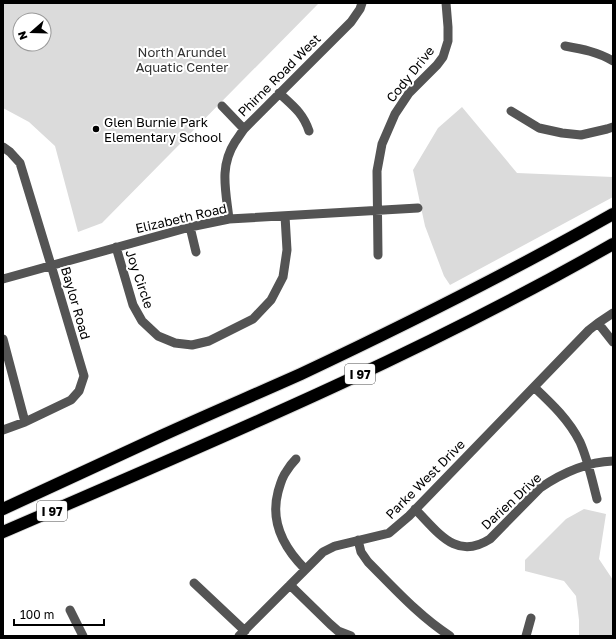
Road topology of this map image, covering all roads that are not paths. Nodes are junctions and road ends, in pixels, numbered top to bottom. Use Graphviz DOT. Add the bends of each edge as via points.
graph roads {
  1 [pos="362,3"];
  2 [pos="446,3"];
  3 [pos="565,46"];
  4 [pos="613,61"];
  5 [pos="280,93"];
  6 [pos="222,106"];
  7 [pos="511,111"];
  8 [pos="613,127"];
  9 [pos="244,129"];
  10 [pos="309,131"];
  11 [pos="3,147"];
  12 [pos="418,208"];
  13 [pos="378,211"];
  14 [pos="613,214"];
  15 [pos="285,216"];
  16 [pos="229,219"];
  17 [pos="190,227"];
  18 [pos="613,244"];
  19 [pos="116,247"];
  20 [pos="196,252"];
  21 [pos="378,255"];
  22 [pos="51,265"];
  23 [pos="3,279"];
  24 [pos="613,313"];
  25 [pos="598,323"];
  26 [pos="3,339"];
  27 [pos="613,342"];
  28 [pos="534,387"];
  29 [pos="25,422"];
  30 [pos="3,430"];
  31 [pos="160,436"];
  32 [pos="296,460"];
  33 [pos="613,460"];
  34 [pos="587,464"];
  35 [pos="100,490"];
  36 [pos="597,499"];
  37 [pos="3,502"];
  38 [pos="3,509"];
  39 [pos="415,509"];
  40 [pos="3,532"];
  41 [pos="3,539"];
  42 [pos="358,540"];
  43 [pos="305,569"];
  44 [pos="194,583"];
  45 [pos="290,585"];
  46 [pos="70,610"];
  47 [pos="531,618"];
  48 [pos="242,633"];
  49 [pos="83,636"];
  50 [pos="351,636"];
  51 [pos="450,636"];
  52 [pos="526,636"];
  1 -- 5 [label="street, Phirne Road West" via="351,22"];
  2 -- 13 [label="street, Cody Drive" via="448,41 443,57 409,93 395,114 382,144 377,171"];
  3 -- 4 [label="street" via="589,51"];
  5 -- 9 [label="street, Phirne Road West"];
  5 -- 10 [label="street" via="302,114"];
  6 -- 9 [label="street"];
  7 -- 8 [label="street" via="539,128 562,134 581,135"];
  9 -- 16 [label="street, Phirne Road West" via="233,146 225,168"];
  11 -- 22 [label="street, Baylor Road" via="20,163"];
  12 -- 13 [label="street, Elizabeth Road"];
  13 -- 15 [label="street, Elizabeth Road"];
  13 -- 21 [label="street, Cody Drive"];
  14 -- 31 [label="highway, I 97" via="427,313 300,374"];
  15 -- 16 [label="street, Elizabeth Road"];
  15 -- 19 [label="street, Joy Circle" via="287,250 284,277 271,300 253,319 209,341 192,345 176,343 158,336 142,322 133,305"];
  16 -- 17 [label="street, Elizabeth Road"];
  17 -- 19 [label="street, Elizabeth Road"];
  17 -- 20 [label="street"];
  18 -- 35 [label="highway, I 97" via="453,330 309,399"];
  19 -- 22 [label="street, Elizabeth Road"];
  22 -- 23 [label="street, Elizabeth Road"];
  22 -- 29 [label="street, Baylor Road" via="84,376 79,391 71,400"];
  24 -- 25 [label="street, Parke West Drive"];
  25 -- 27 [label="street"];
  25 -- 28 [label="street, Parke West Drive"];
  26 -- 29 [label="street"];
  28 -- 34 [label="street" via="566,419 580,443"];
  28 -- 39 [label="street, Parke West Drive"];
  29 -- 30 [label="street, Baylor Road"];
  31 -- 37 [label="highway"];
  31 -- 38 [label="highway, I 97"];
  32 -- 43 [label="street" via="280,484 276,516 280,534 287,548"];
  33 -- 34 [label="street, Darien Drive"];
  34 -- 36 [label="street"];
  34 -- 39 [label="street, Darien Drive" via="568,471 540,488 490,539 474,547 451,543"];
  35 -- 40 [label="highway, I 97"];
  35 -- 41 [label="highway"];
  39 -- 42 [label="street, Parke West Drive" via="389,533"];
  42 -- 43 [label="street, Parke West Drive" via="323,552"];
  42 -- 51 [label="street" via="361,552 368,562 423,616"];
  43 -- 45 [label="street, Parke West Drive"];
  44 -- 48 [label="street"];
  45 -- 48 [label="street, Parke West Drive"];
  45 -- 50 [label="street" via="338,631"];
  46 -- 49 [label="street"];
  47 -- 52 [label="street"];
}
